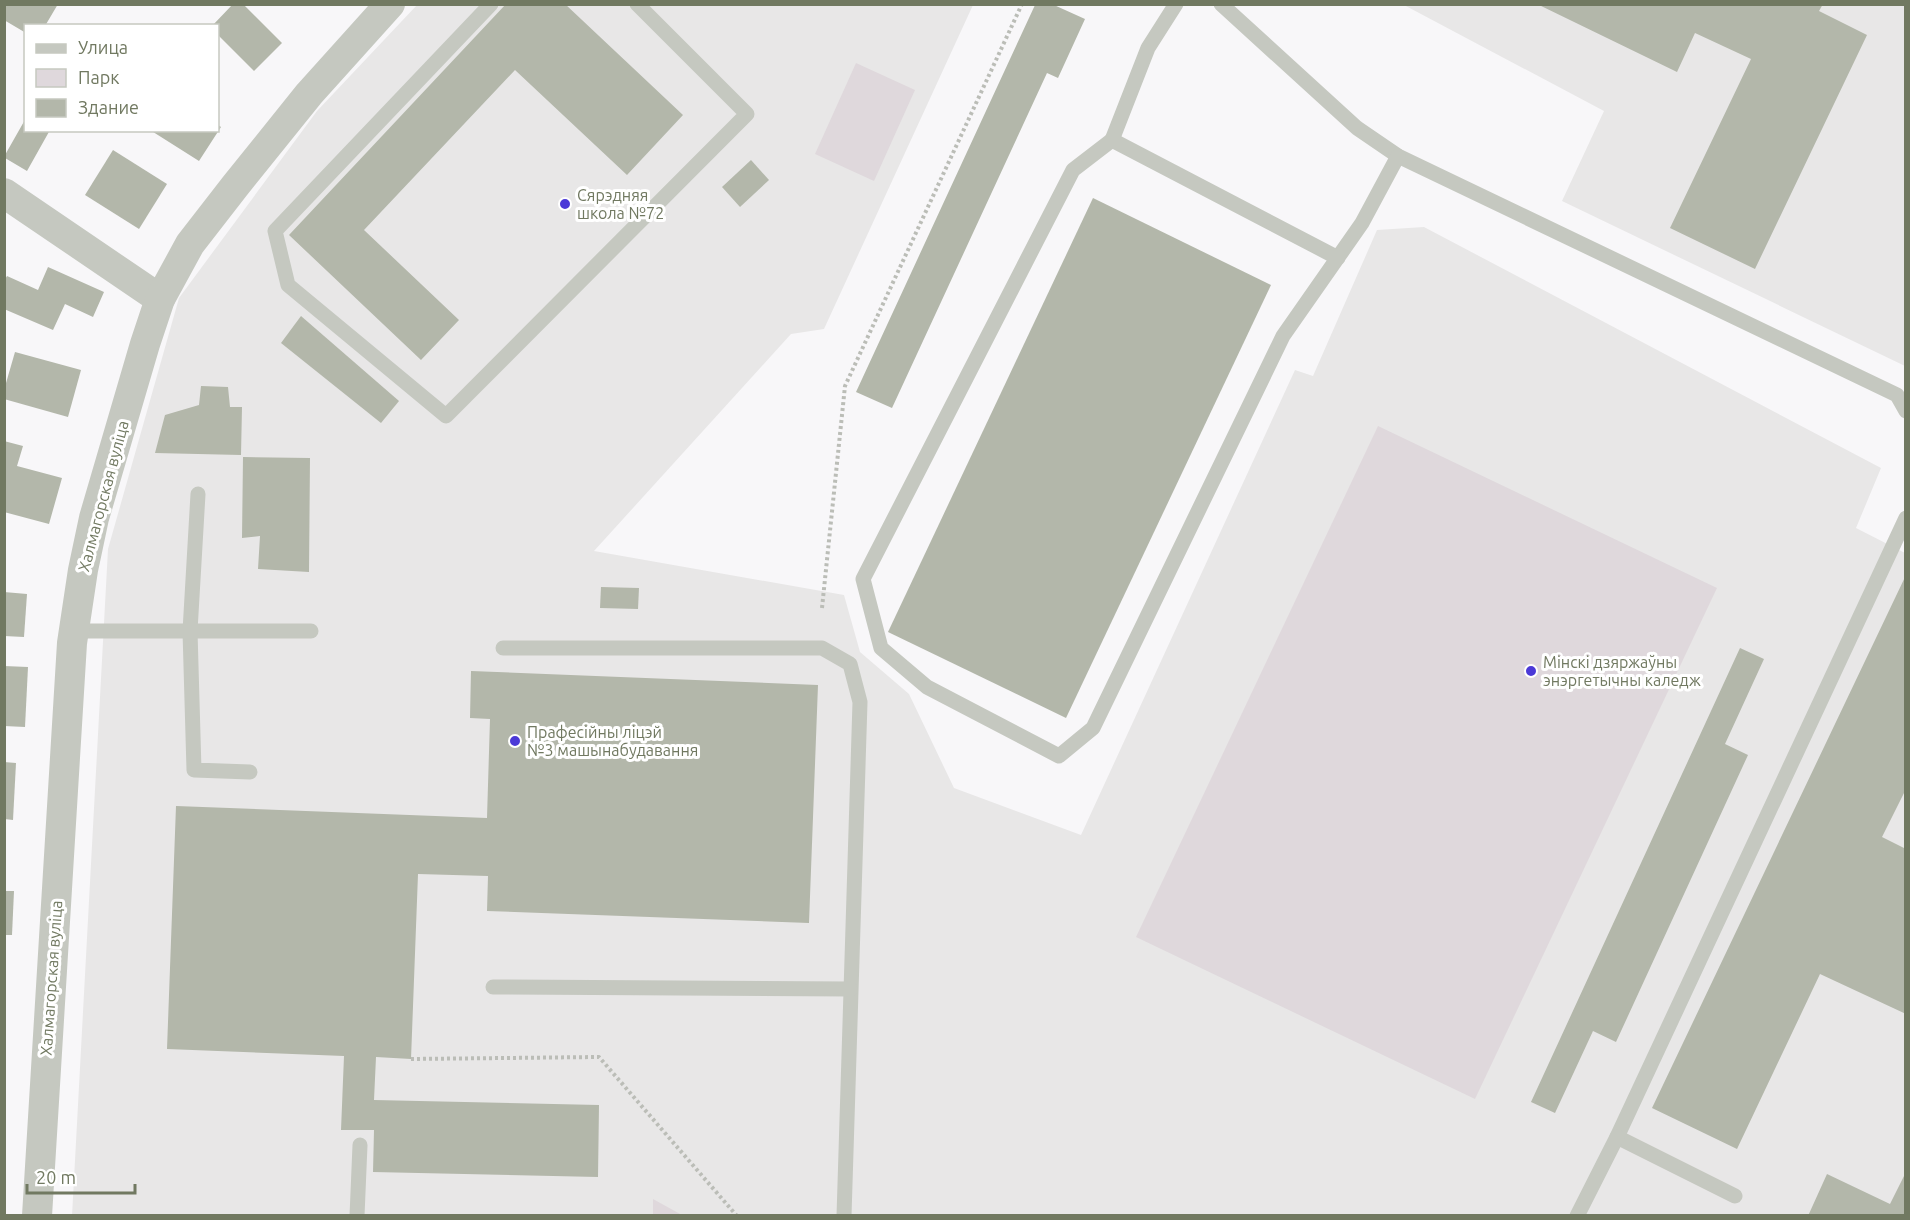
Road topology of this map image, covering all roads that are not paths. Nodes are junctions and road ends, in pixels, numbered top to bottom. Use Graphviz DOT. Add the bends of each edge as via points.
graph roads {
  1 [pos="390,4"];
  2 [pos="491,4"];
  3 [pos="637,4"];
  4 [pos="1176,4"];
  5 [pos="1224,5"];
  6 [pos="1112,140"];
  7 [pos="1398,156"];
  8 [pos="4,193"];
  9 [pos="1338,258"];
  10 [pos="160,299"];
  11 [pos="1905,411"];
  12 [pos="198,494"];
  13 [pos="1905,518"];
  14 [pos="74,631"];
  15 [pos="190,631"];
  16 [pos="311,631"];
  17 [pos="503,648"];
  18 [pos="250,772"];
  19 [pos="494,987"];
  20 [pos="850,989"];
  21 [pos="1617,1137"];
  22 [pos="360,1145"];
  23 [pos="1735,1196"];
  24 [pos="37,1215"];
  25 [pos="357,1215"];
  26 [pos="843,1215"];
  27 [pos="1577,1215"];
  1 -- 10 [label="street, Халмагорская вуліца" via="309,94 235,186 190,244"];
  2 -- 3 [label="lane" via="275,231 288,285 446,416 747,114"];
  4 -- 6 [label="lane" via="1148,48"];
  5 -- 7 [label="lane" via="1357,128"];
  6 -- 9 [label="lane"];
  6 -- 9 [label="lane" via="1073,170 863,579 881,648 927,687 1059,756 1093,728 1283,336"];
  7 -- 9 [label="lane"];
  7 -- 11 [label="lane" via="1897,395"];
  8 -- 10 [label="street"];
  10 -- 14 [label="street, Халмагорская вуліца" via="94,519"];
  12 -- 15 [label="lane"];
  13 -- 21 [label="lane"];
  14 -- 15 [label="lane"];
  14 -- 24 [label="street, Халмагорская вуліца"];
  15 -- 16 [label="lane"];
  15 -- 18 [label="lane" via="194,770"];
  17 -- 20 [label="lane" via="822,648 850,664 860,702"];
  19 -- 20 [label="lane"];
  20 -- 26 [label="lane"];
  21 -- 23 [label="lane"];
  21 -- 27 [label="lane"];
  22 -- 25 [label="lane"];
}
